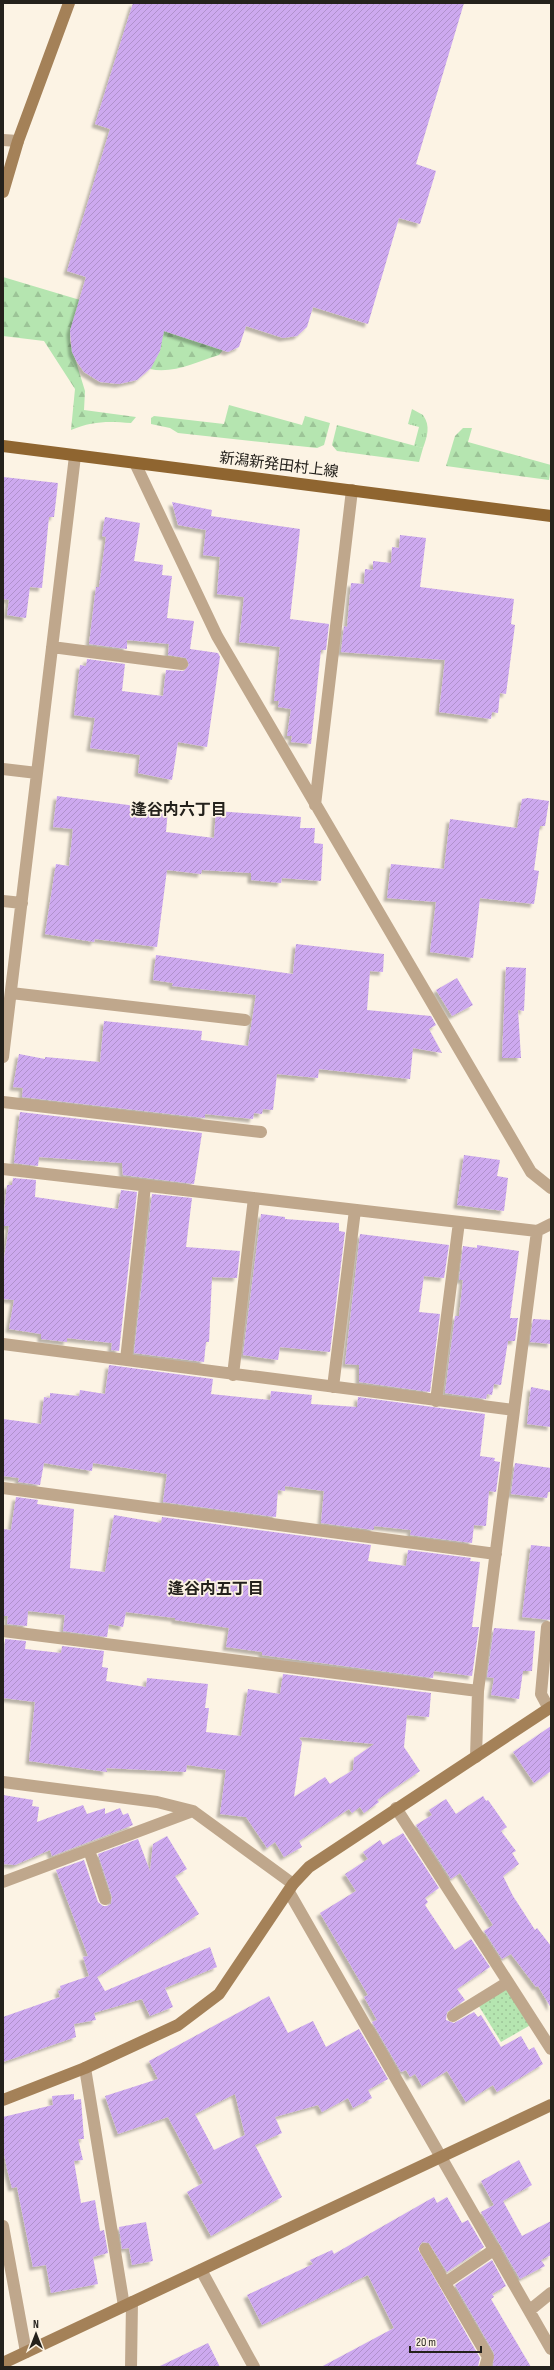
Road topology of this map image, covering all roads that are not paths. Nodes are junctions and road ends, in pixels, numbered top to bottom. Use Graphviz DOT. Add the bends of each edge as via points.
graph roads {
  1 [pos="69,3"];
  2 [pos="3,140"];
  3 [pos="18,141"];
  4 [pos="3,192"];
  5 [pos="3,446"];
  6 [pos="75,456"];
  7 [pos="135,463"];
  8 [pos="352,490"];
  9 [pos="551,516"];
  10 [pos="52,647"];
  11 [pos="182,664"];
  12 [pos="3,769"];
  13 [pos="38,773"];
  14 [pos="315,805"];
  15 [pos="3,901"];
  16 [pos="22,903"];
  17 [pos="8,998"];
  18 [pos="245,1020"];
  19 [pos="3,1057"];
  20 [pos="3,1102"];
  21 [pos="261,1132"];
  22 [pos="3,1169"];
  23 [pos="145,1186"];
  24 [pos="551,1188"];
  25 [pos="254,1198"];
  26 [pos="355,1210"];
  27 [pos="459,1222"];
  28 [pos="551,1224"];
  29 [pos="537,1231"];
  30 [pos="3,1344"];
  31 [pos="126,1360"];
  32 [pos="233,1375"];
  33 [pos="333,1387"];
  34 [pos="436,1401"];
  35 [pos="514,1410"];
  36 [pos="3,1488"];
  37 [pos="496,1554"];
  38 [pos="547,1627"];
  39 [pos="3,1631"];
  40 [pos="478,1691"];
  41 [pos="550,1708"];
  42 [pos="476,1757"];
  43 [pos="3,1782"];
  44 [pos="396,1808"];
  45 [pos="193,1811"];
  46 [pos="89,1850"];
  47 [pos="3,1882"];
  48 [pos="291,1888"];
  49 [pos="105,1899"];
  50 [pos="508,1982"];
  51 [pos="453,2016"];
  52 [pos="551,2049"];
  53 [pos="85,2068"];
  54 [pos="3,2100"];
  55 [pos="551,2105"];
  56 [pos="442,2158"];
  57 [pos="3,2226"];
  58 [pos="425,2249"];
  59 [pos="495,2249"];
  60 [pos="201,2270"];
  61 [pos="445,2283"];
  62 [pos="551,2294"];
  63 [pos="128,2304"];
  64 [pos="530,2310"];
  65 [pos="551,2348"];
  66 [pos="26,2352"];
  67 [pos="3,2363"];
  68 [pos="131,2367"];
  69 [pos="254,2367"];
  70 [pos="485,2367"];
  1 -- 3 [label="street"];
  2 -- 3 [label="street"];
  3 -- 4 [label="street"];
  5 -- 6 [label="main road, 新潟新発田村上線"];
  6 -- 7 [label="main road, 新潟新発田村上線"];
  6 -- 10 [label="street"];
  7 -- 8 [label="main road, 新潟新発田村上線"];
  7 -- 14 [label="street" via="217,636"];
  8 -- 9 [label="main road, 新潟新発田村上線"];
  8 -- 14 [label="street"];
  10 -- 11 [label="street"];
  10 -- 13 [label="street"];
  12 -- 13 [label="street"];
  13 -- 16 [label="street"];
  14 -- 24 [label="street" via="531,1172"];
  15 -- 16 [label="street"];
  16 -- 17 [label="street"];
  17 -- 18 [label="street"];
  17 -- 19 [label="street"];
  20 -- 21 [label="street"];
  22 -- 23 [label="street"];
  23 -- 25 [label="street"];
  23 -- 31 [label="street"];
  25 -- 26 [label="street"];
  25 -- 32 [label="street"];
  26 -- 27 [label="street"];
  26 -- 33 [label="street"];
  27 -- 29 [label="street"];
  27 -- 34 [label="street"];
  28 -- 29 [label="street"];
  29 -- 35 [label="street"];
  30 -- 31 [label="street"];
  31 -- 32 [label="street"];
  32 -- 33 [label="street"];
  33 -- 34 [label="street"];
  34 -- 35 [label="street"];
  35 -- 37 [label="street"];
  36 -- 37 [label="street"];
  37 -- 40 [label="street"];
  38 -- 41 [label="street" via="541,1694"];
  39 -- 40 [label="street"];
  40 -- 42 [label="street"];
  41 -- 42 [label="street"];
  42 -- 44 [label="street"];
  43 -- 45 [label="street" via="157,1802"];
  44 -- 48 [label="street" via="309,1867"];
  44 -- 50 [label="street"];
  45 -- 46 [label="street"];
  45 -- 48 [label="street"];
  46 -- 47 [label="street"];
  46 -- 49 [label="street"];
  48 -- 53 [label="street" via="219,1994 178,2025"];
  48 -- 56 [label="street"];
  50 -- 51 [label="street"];
  50 -- 52 [label="street"];
  53 -- 54 [label="street"];
  53 -- 63 [label="street"];
  55 -- 56 [label="street"];
  56 -- 59 [label="street"];
  56 -- 60 [label="street"];
  57 -- 66 [label="street"];
  58 -- 61 [label="street"];
  59 -- 61 [label="street"];
  59 -- 64 [label="street"];
  60 -- 63 [label="street"];
  60 -- 69 [label="street"];
  61 -- 70 [label="street" via="488,2357"];
  62 -- 64 [label="street"];
  63 -- 66 [label="street"];
  63 -- 68 [label="street"];
  64 -- 65 [label="street"];
  66 -- 67 [label="street"];
}
